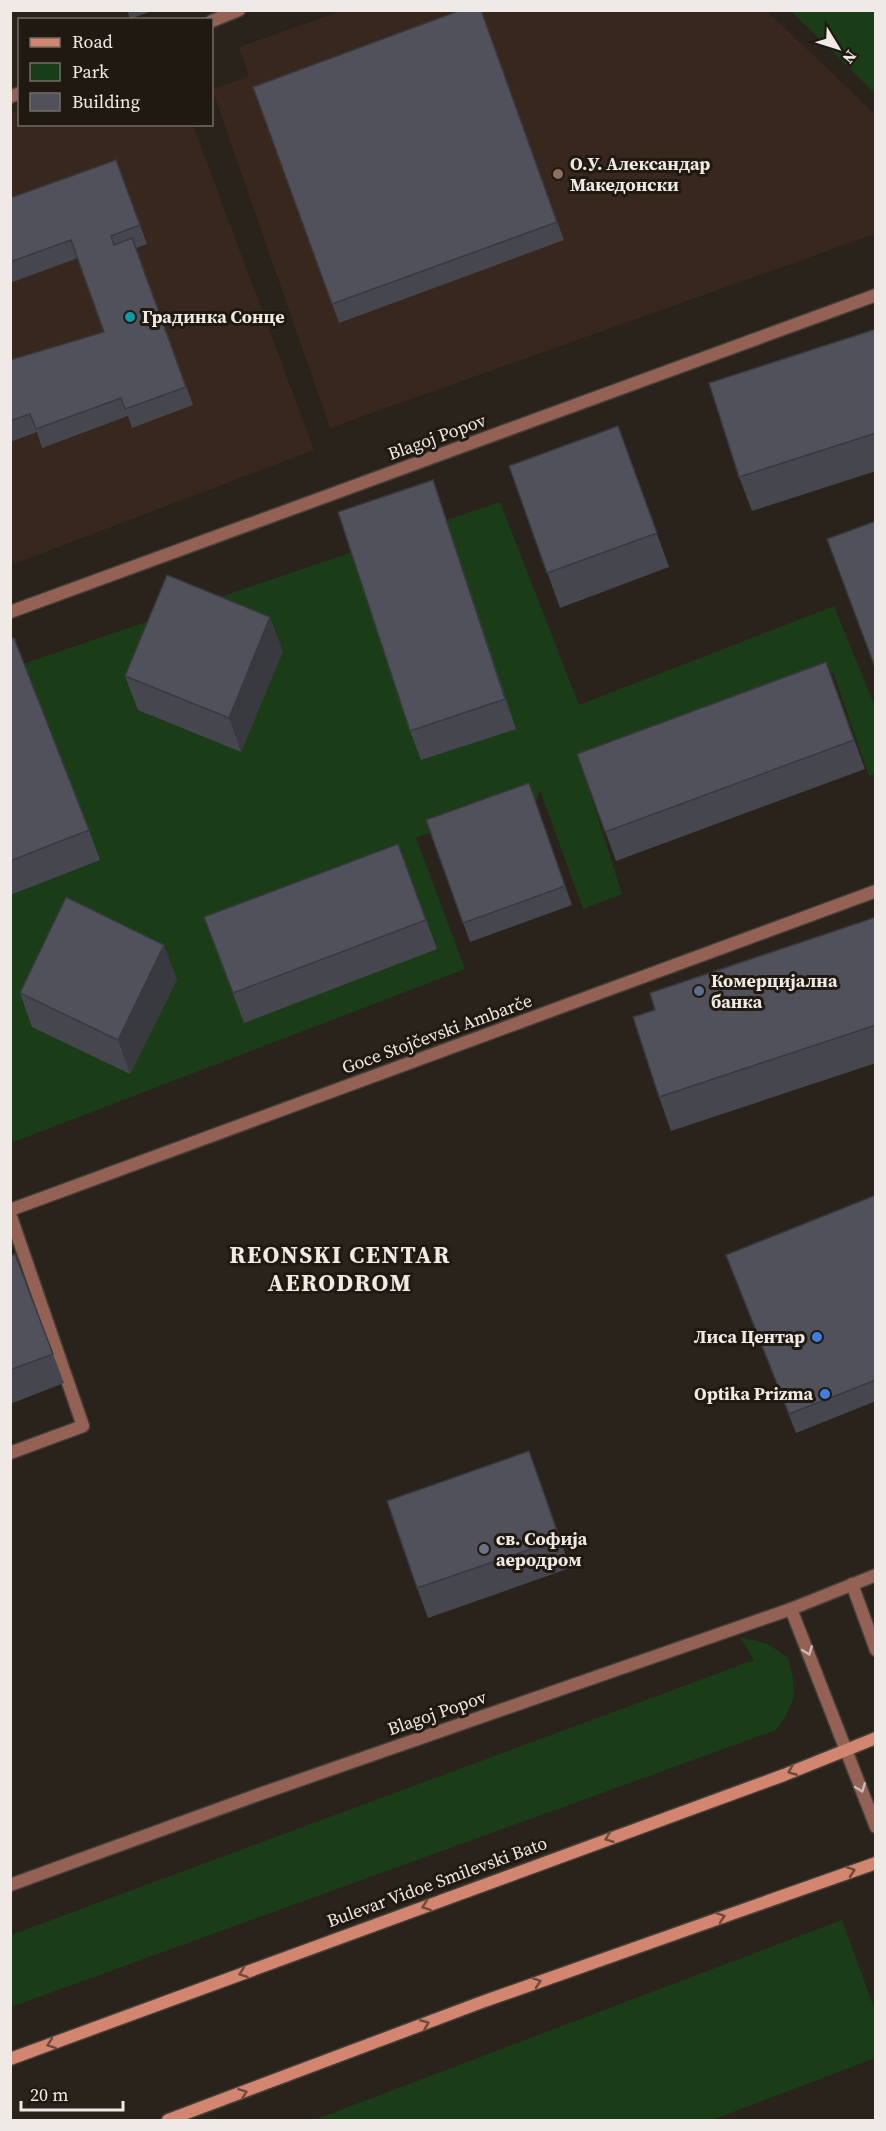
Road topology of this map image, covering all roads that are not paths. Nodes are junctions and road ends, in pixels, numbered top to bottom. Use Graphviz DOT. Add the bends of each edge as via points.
graph roads {
  1 [pos="239,10"];
  2 [pos="213,21"];
  3 [pos="876,295"];
  4 [pos="10,612"];
  5 [pos="876,891"];
  6 [pos="10,1212"];
  7 [pos="10,1453"];
  8 [pos="876,1575"];
  9 [pos="852,1584"];
  10 [pos="791,1609"];
  11 [pos="876,1650"];
  12 [pos="876,1738"];
  13 [pos="846,1749"];
  14 [pos="876,1827"];
  15 [pos="876,1863"];
  16 [pos="10,1885"];
  17 [pos="10,2060"];
  18 [pos="168,2121"];
  1 -- 2 [label="street"];
  3 -- 4 [label="street, Blagoj Popov"];
  5 -- 6 [label="street, Goce Stojčevski Ambarče"];
  6 -- 7 [label="street" via="83,1426"];
  8 -- 9 [label="street, Blagoj Popov"];
  9 -- 10 [label="street, Blagoj Popov"];
  9 -- 11 [label="street"];
  10 -- 13 [label="street, one-way"];
  10 -- 16 [label="street, Blagoj Popov"];
  12 -- 13 [label="street, Bulevar Vidoe Smilevski Bato"];
  13 -- 14 [label="street, one-way"];
  13 -- 17 [label="street, Bulevar Vidoe Smilevski Bato, one-way"];
  18 -- 15 [label="street, one-way" via="482,2002"];
}
